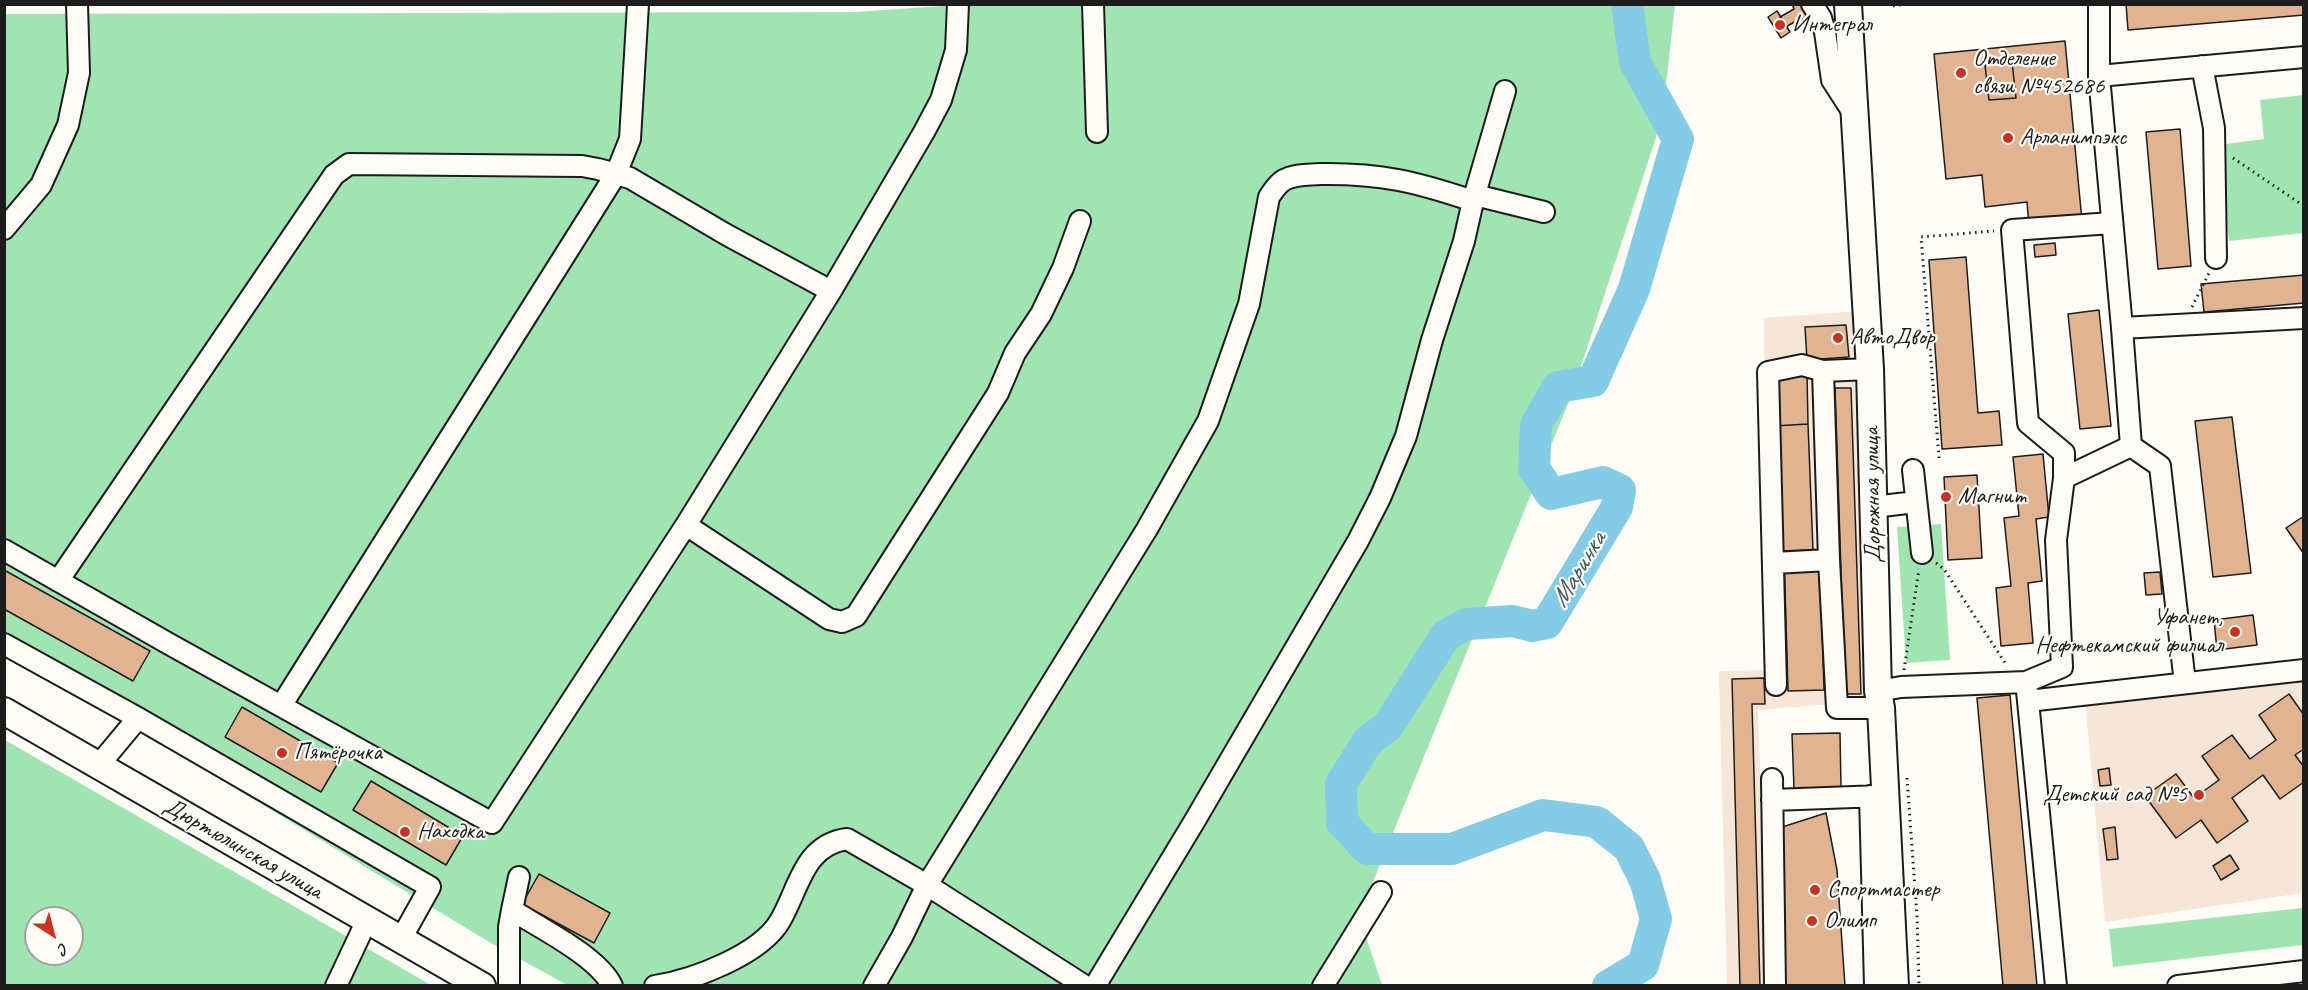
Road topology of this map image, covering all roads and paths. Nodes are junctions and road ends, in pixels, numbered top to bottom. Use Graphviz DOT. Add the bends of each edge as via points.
graph roads {
  1 [pos="77,4"];
  2 [pos="638,4"];
  3 [pos="958,4"];
  4 [pos="1093,4"];
  5 [pos="1812,4"];
  6 [pos="1848,4"];
  7 [pos="1905,4"];
  8 [pos="2098,4"];
  9 [pos="1893,6"];
  10 [pos="2304,57"];
  11 [pos="2202,66"];
  12 [pos="2098,76"];
  13 [pos="1505,91"];
  14 [pos="1854,114"];
  15 [pos="1097,132"];
  16 [pos="2214,144"];
  17 [pos="616,174"];
  18 [pos="1474,198"];
  19 [pos="2304,206"];
  20 [pos="1544,212"];
  21 [pos="1080,221"];
  22 [pos="2112,224"];
  23 [pos="4,229"];
  24 [pos="2012,230"];
  25 [pos="2216,258"];
  26 [pos="831,291"];
  27 [pos="2304,318"];
  28 [pos="2183,325"];
  29 [pos="2122,328"];
  30 [pos="1870,369"];
  31 [pos="1823,371"];
  32 [pos="2131,446"];
  33 [pos="1939,458"];
  34 [pos="1913,470"];
  35 [pos="2064,478"];
  36 [pos="1917,502"];
  37 [pos="1874,507"];
  38 [pos="686,525"];
  39 [pos="4,550"];
  40 [pos="1922,553"];
  41 [pos="1829,560"];
  42 [pos="1774,563"];
  43 [pos="58,581"];
  44 [pos="4,644"];
  45 [pos="2007,666"];
  46 [pos="2304,670"];
  47 [pos="2185,683"];
  48 [pos="1776,685"];
  49 [pos="2027,692"];
  50 [pos="1887,695"];
  51 [pos="281,706"];
  52 [pos="4,711"];
  53 [pos="138,718"];
  54 [pos="98,766"];
  55 [pos="1907,767"];
  56 [pos="1772,779"];
  57 [pos="1878,796"];
  58 [pos="1772,800"];
  59 [pos="519,878"];
  60 [pos="927,885"];
  61 [pos="1381,892"];
  62 [pos="512,910"];
  63 [pos="367,920"];
  64 [pos="401,939"];
  65 [pos="2304,970"];
  66 [pos="336,986"];
  67 [pos="482,986"];
  68 [pos="509,986"];
  69 [pos="612,986"];
  70 [pos="656,986"];
  71 [pos="874,986"];
  72 [pos="1085,986"];
  73 [pos="1095,986"];
  74 [pos="1323,986"];
  75 [pos="1775,986"];
  76 [pos="1875,986"];
  77 [pos="1894,986"];
  78 [pos="1919,986"];
  79 [pos="2056,986"];
  80 [pos="2178,986"];
  1 -- 23 [label="street" via="79,73 68,125 40,184"];
  2 -- 17 [label="street" via="630,139"];
  3 -- 26 [label="street" via="956,50 940,100"];
  4 -- 15 [label="street"];
  5 -- 14 [label="street" via="1825,32 1833,80"];
  6 -- 14 [label="main road, Дорожная улица"];
  7 -- 9 [label="path"];
  8 -- 12 [label="street"];
  10 -- 11 [label="street"];
  11 -- 12 [label="street"];
  11 -- 16 [label="street"];
  12 -- 22 [label="street"];
  13 -- 18 [label="street"];
  14 -- 30 [label="main road, Дорожная улица"];
  16 -- 19 [label="path"];
  16 -- 25 [label="street"];
  17 -- 26 [label="street" via="630,178"];
  17 -- 43 [label="street" via="582,166 464,164 356,163 338,170"];
  17 -- 51 [label="street"];
  18 -- 20 [label="street"];
  18 -- 60 [label="street" via="1421,183 1370,175 1300,175 1286,178 1276,186 1269,197 1246,312 1208,421 1147,529"];
  18 -- 73 [label="street" via="1406,436 1369,521"];
  21 -- 38 [label="street" via="1064,268 1041,314 1015,353 998,393 856,616 842,622 829,619"];
  22 -- 24 [label="street"];
  22 -- 29 [label="street"];
  24 -- 33 [label="path" via="1921,237"];
  24 -- 35 [label="street" via="2028,423 2064,453"];
  25 -- 28 [label="path"];
  26 -- 38 [label="street"];
  27 -- 28 [label="street"];
  28 -- 29 [label="street"];
  29 -- 32 [label="street"];
  30 -- 31 [label="street"];
  30 -- 37 [label="main road, Дорожная улица"];
  31 -- 41 [label="street"];
  31 -- 42 [label="street" via="1802,365 1768,372"];
  32 -- 35 [label="street"];
  32 -- 47 [label="street" via="2160,466"];
  34 -- 36 [label="street"];
  35 -- 49 [label="street" via="2056,540 2062,667"];
  36 -- 37 [label="street"];
  36 -- 40 [label="street"];
  37 -- 50 [label="main road, Дорожная улица"];
  38 -- 51 [label="street" via="492,823"];
  39 -- 43 [label="street"];
  40 -- 45 [label="path" via="1944,569"];
  40 -- 50 [label="path"];
  41 -- 42 [label="street"];
  41 -- 50 [label="street" via="1836,708"];
  42 -- 48 [label="street"];
  43 -- 51 [label="street"];
  44 -- 53 [label="street"];
  46 -- 47 [label="street"];
  47 -- 49 [label="street"];
  49 -- 50 [label="street"];
  49 -- 79 [label="street"];
  50 -- 57 [label="main road, Дорожная улица"];
  52 -- 54 [label="main road, Дюртюлинская улица"];
  53 -- 54 [label="street"];
  53 -- 64 [label="street" via="430,887"];
  54 -- 63 [label="main road, Дюртюлинская улица"];
  55 -- 78 [label="path"];
  56 -- 58 [label="street"];
  57 -- 58 [label="street"];
  57 -- 76 [label="street"];
  57 -- 77 [label="main road, Дорожная улица"];
  58 -- 75 [label="street"];
  59 -- 62 [label="street"];
  60 -- 70 [label="street" via="847,838 834,840 807,864 780,922 763,939 697,976"];
  60 -- 71 [label="street"];
  60 -- 72 [label="street"];
  61 -- 74 [label="street"];
  62 -- 68 [label="street"];
  62 -- 69 [label="street" via="584,956"];
  63 -- 64 [label="main road, Дюртюлинская улица"];
  63 -- 66 [label="street"];
  64 -- 67 [label="main road, Дюртюлинская улица"];
  65 -- 80 [label="street"];
}
